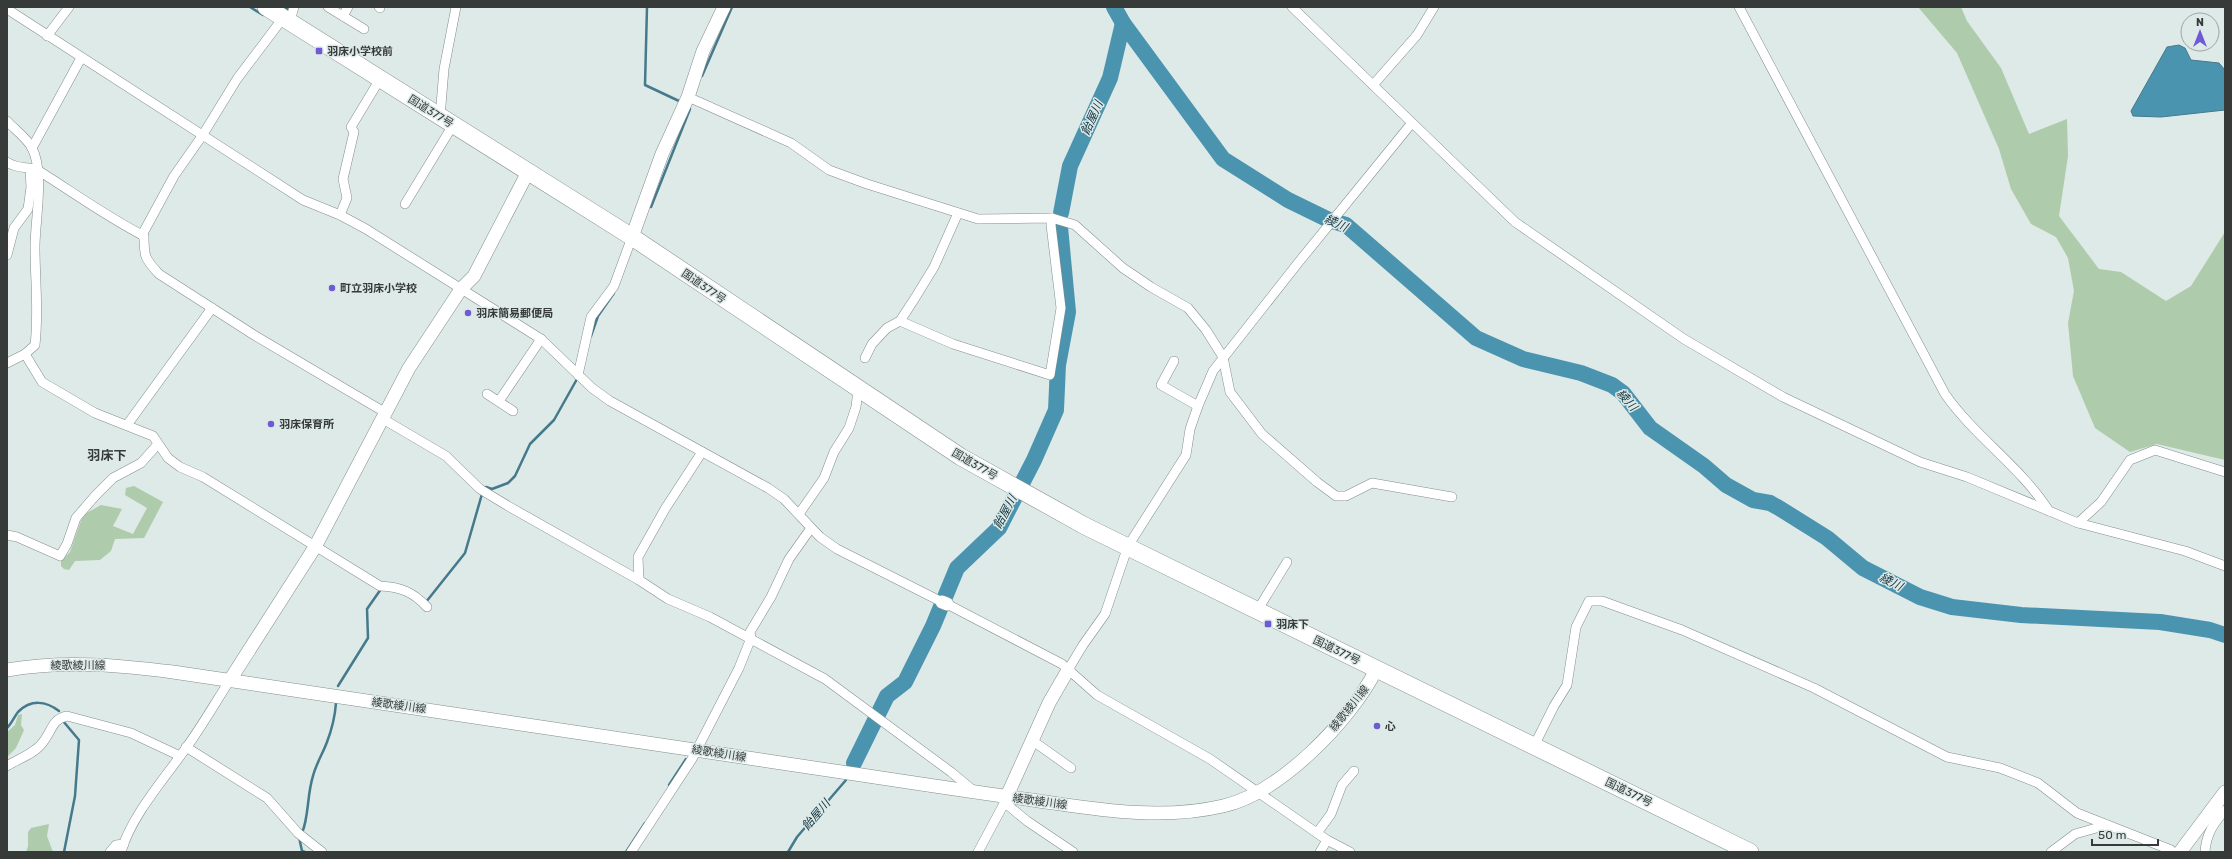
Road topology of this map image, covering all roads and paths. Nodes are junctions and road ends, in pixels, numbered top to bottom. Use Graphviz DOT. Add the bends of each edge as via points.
graph roads {
  1 [pos="69,7"];
  2 [pos="266,7"];
  3 [pos="328,7"];
  4 [pos="348,7"];
  5 [pos="456,7"];
  6 [pos="724,7"];
  7 [pos="1292,7"];
  8 [pos="1434,7"];
  9 [pos="1739,7"];
  10 [pos="7,9"];
  11 [pos="289,15"];
  12 [pos="343,16"];
  13 [pos="364,29"];
  14 [pos="48,36"];
  15 [pos="81,58"];
  16 [pos="380,79"];
  17 [pos="1373,85"];
  18 [pos="692,98"];
  19 [pos="7,121"];
  20 [pos="446,121"];
  21 [pos="1408,127"];
  22 [pos="202,136"];
  23 [pos="32,148"];
  24 [pos="7,162"];
  25 [pos="34,169"];
  26 [pos="528,172"];
  27 [pos="406,204"];
  28 [pos="958,213"];
  29 [pos="340,215"];
  30 [pos="1052,218"];
  31 [pos="142,235"];
  32 [pos="632,237"];
  33 [pos="7,254"];
  34 [pos="461,289"];
  35 [pos="212,308"];
  36 [pos="900,321"];
  37 [pos="541,339"];
  38 [pos="25,354"];
  39 [pos="1223,357"];
  40 [pos="865,358"];
  41 [pos="1174,361"];
  42 [pos="7,363"];
  43 [pos="578,374"];
  44 [pos="858,389"];
  45 [pos="487,394"];
  46 [pos="499,401"];
  47 [pos="1198,406"];
  48 [pos="513,410"];
  49 [pos="385,416"];
  50 [pos="127,425"];
  51 [pos="158,444"];
  52 [pos="702,452"];
  53 [pos="2225,472"];
  54 [pos="1452,497"];
  55 [pos="2049,511"];
  56 [pos="799,514"];
  57 [pos="2078,523"];
  58 [pos="811,528"];
  59 [pos="7,534"];
  60 [pos="1128,546"];
  61 [pos="315,547"];
  62 [pos="1287,562"];
  63 [pos="2225,566"];
  64 [pos="638,580"];
  65 [pos="424,605"];
  66 [pos="1257,611"];
  67 [pos="751,638"];
  68 [pos="7,670"];
  69 [pos="1068,670"];
  70 [pos="1376,670"];
  71 [pos="230,680"];
  72 [pos="1033,741"];
  73 [pos="1534,746"];
  74 [pos="186,748"];
  75 [pos="696,750"];
  76 [pos="180,756"];
  77 [pos="7,766"];
  78 [pos="1071,768"];
  79 [pos="1354,770"];
  80 [pos="975,792"];
  81 [pos="2225,792"];
  82 [pos="1257,793"];
  83 [pos="1006,799"];
  84 [pos="2225,810"];
  85 [pos="2107,824"];
  86 [pos="1317,833"];
  87 [pos="1327,840"];
  88 [pos="122,848"];
  89 [pos="2175,851"];
  90 [pos="110,852"];
  91 [pos="322,852"];
  92 [pos="631,852"];
  93 [pos="978,852"];
  94 [pos="1073,852"];
  95 [pos="1320,852"];
  96 [pos="1350,852"];
  97 [pos="1750,852"];
  98 [pos="2051,852"];
  99 [pos="2205,852"];
  1 -- 14 [label="street"];
  2 -- 11 [label="highway, 国道377号"];
  3 -- 12 [label="street"];
  4 -- 12 [label="street"];
  5 -- 20 [label="street" via="444,69"];
  6 -- 18 [label="main road" via="703,51"];
  7 -- 17 [label="street"];
  8 -- 17 [label="street" via="1417,35"];
  9 -- 55 [label="street" via="1945,394 1958,412 2036,490"];
  10 -- 14 [label="street"];
  11 -- 16 [label="highway, 国道377号"];
  11 -- 22 [label="street" via="237,80"];
  12 -- 13 [label="street"];
  14 -- 15 [label="street"];
  15 -- 22 [label="street"];
  15 -- 23 [label="street"];
  16 -- 20 [label="highway, 国道377号"];
  16 -- 29 [label="street" via="351,127 354,132 342,179 347,198"];
  17 -- 21 [label="street"];
  18 -- 28 [label="street" via="791,143 829,170"];
  18 -- 32 [label="main road" via="662,154"];
  19 -- 23 [label="street"];
  20 -- 26 [label="highway, 国道377号"];
  20 -- 27 [label="street"];
  21 -- 39 [label="street"];
  21 -- 55 [label="street" via="1515,222 1684,339 1783,397 1861,435 1920,462 1967,477"];
  22 -- 29 [label="street" via="303,200"];
  22 -- 31 [label="street" via="174,176"];
  23 -- 25 [label="street"];
  24 -- 25 [label="street" via="16,168"];
  25 -- 31 [label="street"];
  25 -- 33 [label="street" via="28,209 14,228"];
  25 -- 38 [label="street" via="38,199 35,246 37,329 35,345"];
  26 -- 32 [label="highway, 国道377号"];
  26 -- 34 [label="main road" via="474,276"];
  28 -- 30 [label="street" via="978,219"];
  28 -- 36 [label="street" via="934,267"];
  29 -- 34 [label="street"];
  30 -- 36 [label="street" via="1060,308 1050,375 954,344"];
  30 -- 39 [label="street" via="1076,224 1123,268 1188,308"];
  31 -- 35 [label="street" via="146,261 159,274"];
  32 -- 43 [label="street" via="614,286 591,317"];
  32 -- 44 [label="highway, 国道377号"];
  34 -- 37 [label="street"];
  34 -- 49 [label="main road" via="409,368"];
  35 -- 49 [label="street"];
  35 -- 50 [label="street"];
  36 -- 40 [label="street" via="887,328 872,344"];
  37 -- 43 [label="street"];
  37 -- 46 [label="street"];
  38 -- 42 [label="street"];
  38 -- 50 [label="street" via="42,382 95,414"];
  39 -- 47 [label="street" via="1213,371"];
  39 -- 54 [label="street" via="1230,392 1262,434 1316,482 1336,496 1346,496 1372,483"];
  41 -- 47 [label="street" via="1161,385"];
  43 -- 52 [label="street" via="610,401"];
  44 -- 56 [label="street" via="856,407 849,428 834,452 824,478"];
  44 -- 60 [label="highway, 国道377号" via="961,458 1085,526"];
  45 -- 46 [label="street"];
  46 -- 48 [label="street"];
  47 -- 60 [label="street" via="1190,429 1186,455"];
  49 -- 61 [label="main road"];
  49 -- 64 [label="street" via="446,456 480,489"];
  50 -- 51 [label="street" via="153,436"];
  51 -- 59 [label="street" via="141,463 113,478 95,496 76,518 60,556"];
  51 -- 61 [label="street" via="168,458 180,467 203,477"];
  52 -- 56 [label="street" via="768,488"];
  52 -- 64 [label="street" via="638,557"];
  53 -- 57 [label="street" via="2155,450 2130,460 2101,502"];
  55 -- 57 [label="street"];
  56 -- 58 [label="street"];
  57 -- 63 [label="street" via="2185,550"];
  58 -- 67 [label="street" via="789,559 772,597 750,632"];
  58 -- 69 [label="street" via="837,549 1062,664"];
  60 -- 66 [label="highway, 国道377号"];
  60 -- 69 [label="street" via="1105,614"];
  61 -- 65 [label="street" via="380,586 394,586 416,596"];
  61 -- 71 [label="main road"];
  62 -- 66 [label="street"];
  64 -- 67 [label="street" via="668,599"];
  66 -- 70 [label="highway, 国道377号"];
  67 -- 75 [label="street"];
  67 -- 80 [label="street" via="825,679"];
  68 -- 71 [label="main road, 綾歌綾川線" via="48,665 118,665"];
  69 -- 72 [label="main road" via="1049,703"];
  69 -- 82 [label="street" via="1097,695 1210,759"];
  70 -- 73 [label="highway, 国道377号"];
  70 -- 82 [label="main road, 綾歌綾川線" via="1367,688 1334,727 1288,774"];
  71 -- 74 [label="street"];
  71 -- 75 [label="main road, 綾歌綾川線"];
  72 -- 78 [label="street"];
  72 -- 83 [label="main road"];
  73 -- 85 [label="street" via="1567,685 1576,627 1581,616 1589,601 1602,601 1696,636 1814,688 1947,757 2000,768 2038,783 2077,813"];
  73 -- 97 [label="highway, 国道377号"];
  74 -- 76 [label="street"];
  74 -- 91 [label="street" via="267,798 300,835"];
  75 -- 80 [label="main road, 綾歌綾川線"];
  75 -- 92 [label="street"];
  76 -- 77 [label="street" via="131,733 67,716 53,724 43,743"];
  76 -- 88 [label="street" via="161,781"];
  79 -- 86 [label="street" via="1342,785 1331,814"];
  80 -- 83 [label="main road, 綾歌綾川線"];
  81 -- 89 [label="main road"];
  82 -- 83 [label="main road, 綾歌綾川線" via="1226,806 1177,814 1123,813"];
  82 -- 86 [label="street"];
  83 -- 93 [label="street"];
  83 -- 94 [label="street" via="1027,821"];
  84 -- 99 [label="street" via="2212,825"];
  85 -- 89 [label="street"];
  85 -- 98 [label="street" via="2075,834"];
  86 -- 87 [label="street"];
  87 -- 95 [label="street"];
  87 -- 96 [label="street"];
  88 -- 90 [label="street" via="116,845"];
}
